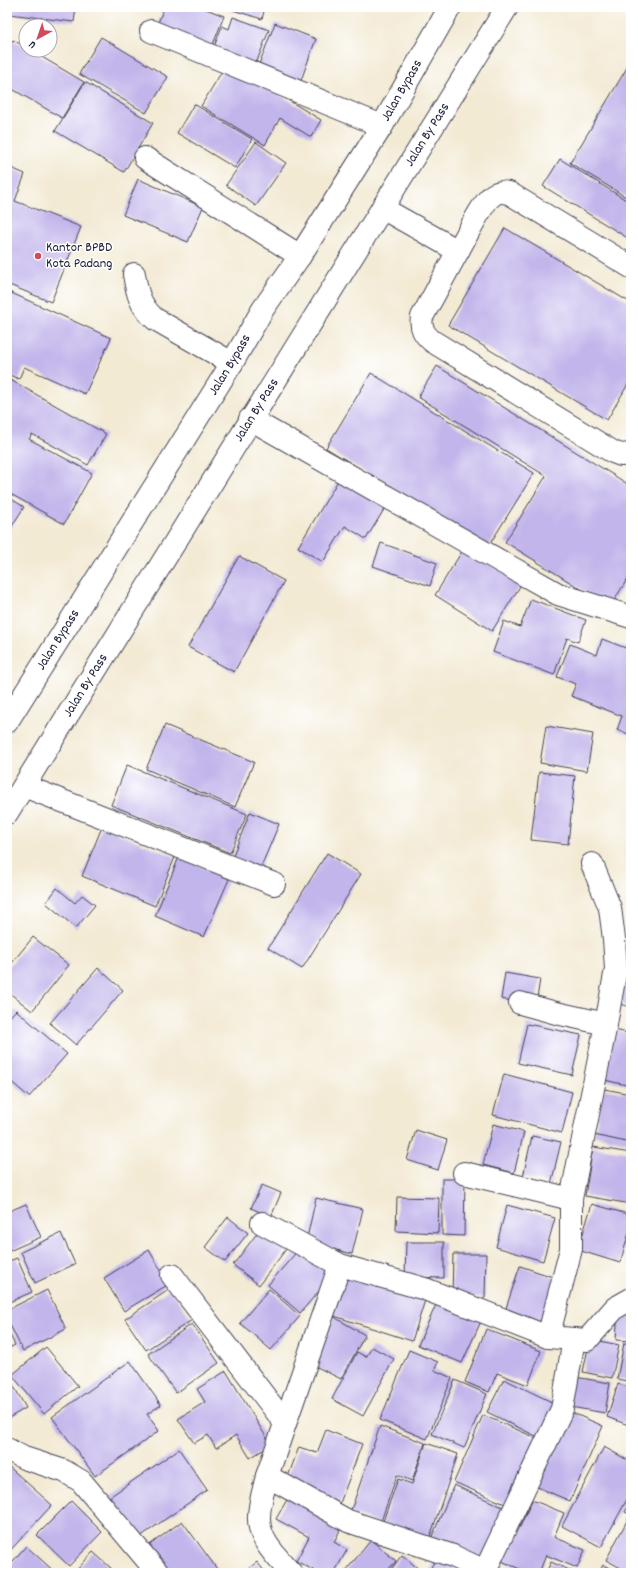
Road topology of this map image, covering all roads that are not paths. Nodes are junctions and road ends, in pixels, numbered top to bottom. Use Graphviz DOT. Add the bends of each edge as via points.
graph roads {
  1 [pos="450,7"];
  2 [pos="507,7"];
  3 [pos="152,31"];
  4 [pos="382,126"];
  5 [pos="145,158"];
  6 [pos="382,208"];
  7 [pos="458,251"];
  8 [pos="300,256"];
  9 [pos="631,267"];
  10 [pos="134,274"];
  11 [pos="232,363"];
  12 [pos="250,419"];
  13 [pos="631,454"];
  14 [pos="631,617"];
  15 [pos="7,722"];
  16 [pos="24,786"];
  17 [pos="7,813"];
  18 [pos="592,864"];
  19 [pos="274,884"];
  20 [pos="520,1003"];
  21 [pos="606,1024"];
  22 [pos="464,1173"];
  23 [pos="571,1199"];
  24 [pos="262,1223"];
  25 [pos="340,1265"];
  26 [pos="172,1275"];
  27 [pos="631,1299"];
  28 [pos="548,1337"];
  29 [pos="574,1339"];
  30 [pos="285,1423"];
  31 [pos="7,1449"];
  32 [pos="267,1476"];
  33 [pos="486,1572"];
  34 [pos="158,1573"];
  35 [pos="291,1573"];
  1 -- 4 [label="main road, Jalan Bypass"];
  2 -- 6 [label="main road, Jalan By Pass"];
  3 -- 4 [label="main road"];
  4 -- 8 [label="main road, Jalan Bypass"];
  5 -- 8 [label="main road"];
  6 -- 7 [label="main road"];
  6 -- 12 [label="main road, Jalan By Pass"];
  7 -- 9 [label="main road" via="488,200 496,193 502,192 509,193"];
  7 -- 13 [label="main road" via="422,317 425,334 432,341 613,452 620,455"];
  8 -- 11 [label="main road, Jalan Bypass" via="263,309"];
  10 -- 11 [label="main road" via="140,302 155,320"];
  11 -- 15 [label="main road, Jalan Bypass"];
  12 -- 14 [label="main road" via="558,594"];
  12 -- 16 [label="main road, Jalan By Pass"];
  16 -- 17 [label="main road, Jalan By Pass"];
  16 -- 19 [label="main road"];
  18 -- 21 [label="main road" via="610,908 614,939 616,969"];
  20 -- 21 [label="main road"];
  21 -- 23 [label="main road"];
  22 -- 23 [label="main road"];
  23 -- 28 [label="main road" via="571,1249"];
  24 -- 25 [label="main road"];
  25 -- 28 [label="main road" via="425,1289"];
  25 -- 30 [label="main road"];
  26 -- 30 [label="main road"];
  27 -- 29 [label="main road" via="615,1308 591,1337 586,1340"];
  28 -- 29 [label="main road"];
  29 -- 33 [label="main road" via="562,1409"];
  30 -- 32 [label="main road"];
  31 -- 34 [label="main road" via="24,1458 64,1471 81,1481"];
  32 -- 33 [label="main road" via="348,1521 453,1556"];
  32 -- 35 [label="main road" via="259,1516 260,1531 274,1554"];
}
